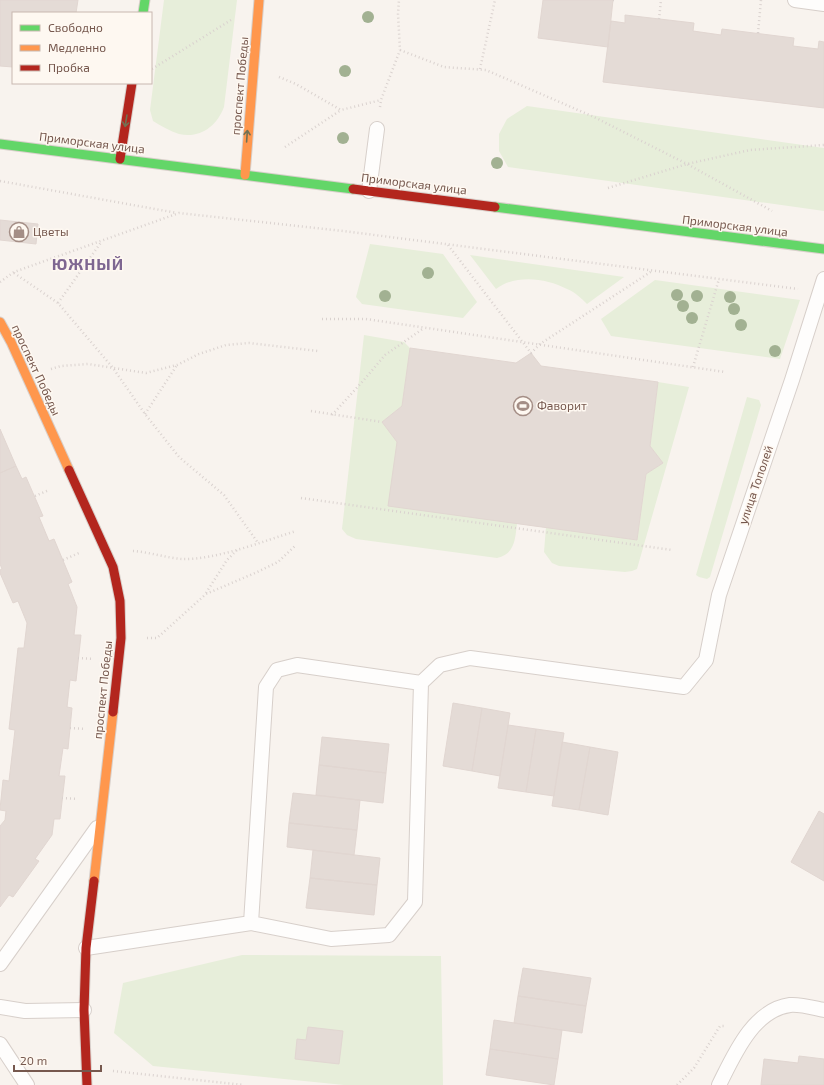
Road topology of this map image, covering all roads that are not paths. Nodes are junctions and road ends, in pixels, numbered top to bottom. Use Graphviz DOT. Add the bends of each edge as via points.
graph roads {
  1 [pos="145,0"];
  2 [pos="259,0"];
  3 [pos="795,0"];
  4 [pos="824,4"];
  5 [pos="143,12"];
  6 [pos="132,84"];
  7 [pos="377,129"];
  8 [pos="0,144"];
  9 [pos="120,159"];
  10 [pos="245,174"];
  11 [pos="369,191"];
  12 [pos="824,249"];
  13 [pos="824,279"];
  14 [pos="0,322"];
  15 [pos="421,683"];
  16 [pos="100,824"];
  17 [pos="251,923"];
  18 [pos="86,948"];
  19 [pos="0,964"];
  20 [pos="0,1007"];
  21 [pos="84,1010"];
  22 [pos="824,1010"];
  23 [pos="0,1044"];
  24 [pos="27,1085"];
  25 [pos="87,1085"];
  26 [pos="719,1085"];
  1 -- 5 [label="street"];
  10 -- 2 [label="street, проспект Победы, one-way"];
  3 -- 4 [label="lane"];
  6 -- 9 [label="street, one-way"];
  7 -- 11 [label="lane"];
  8 -- 9 [label="street, Приморская улица"];
  9 -- 10 [label="street, Приморская улица"];
  10 -- 11 [label="street, Приморская улица"];
  11 -- 12 [label="street, Приморская улица"];
  13 -- 15 [label="lane, улица Тополей" via="719,595 706,660 684,687 470,658 440,665"];
  14 -- 16 [label="street, проспект Победы" via="113,567 120,602 121,638"];
  15 -- 17 [label="lane" via="415,902 389,935 331,938"];
  15 -- 17 [label="lane" via="296,665 277,670 266,687"];
  16 -- 18 [label="street, проспект Победы"];
  16 -- 19 [label="lane"];
  17 -- 18 [label="lane"];
  18 -- 21 [label="street, проспект Победы"];
  20 -- 21 [label="lane" via="25,1012"];
  21 -- 25 [label="street, проспект Победы"];
  22 -- 26 [label="lane" via="791,1005 773,1010 754,1025"];
  23 -- 24 [label="lane"];
}
